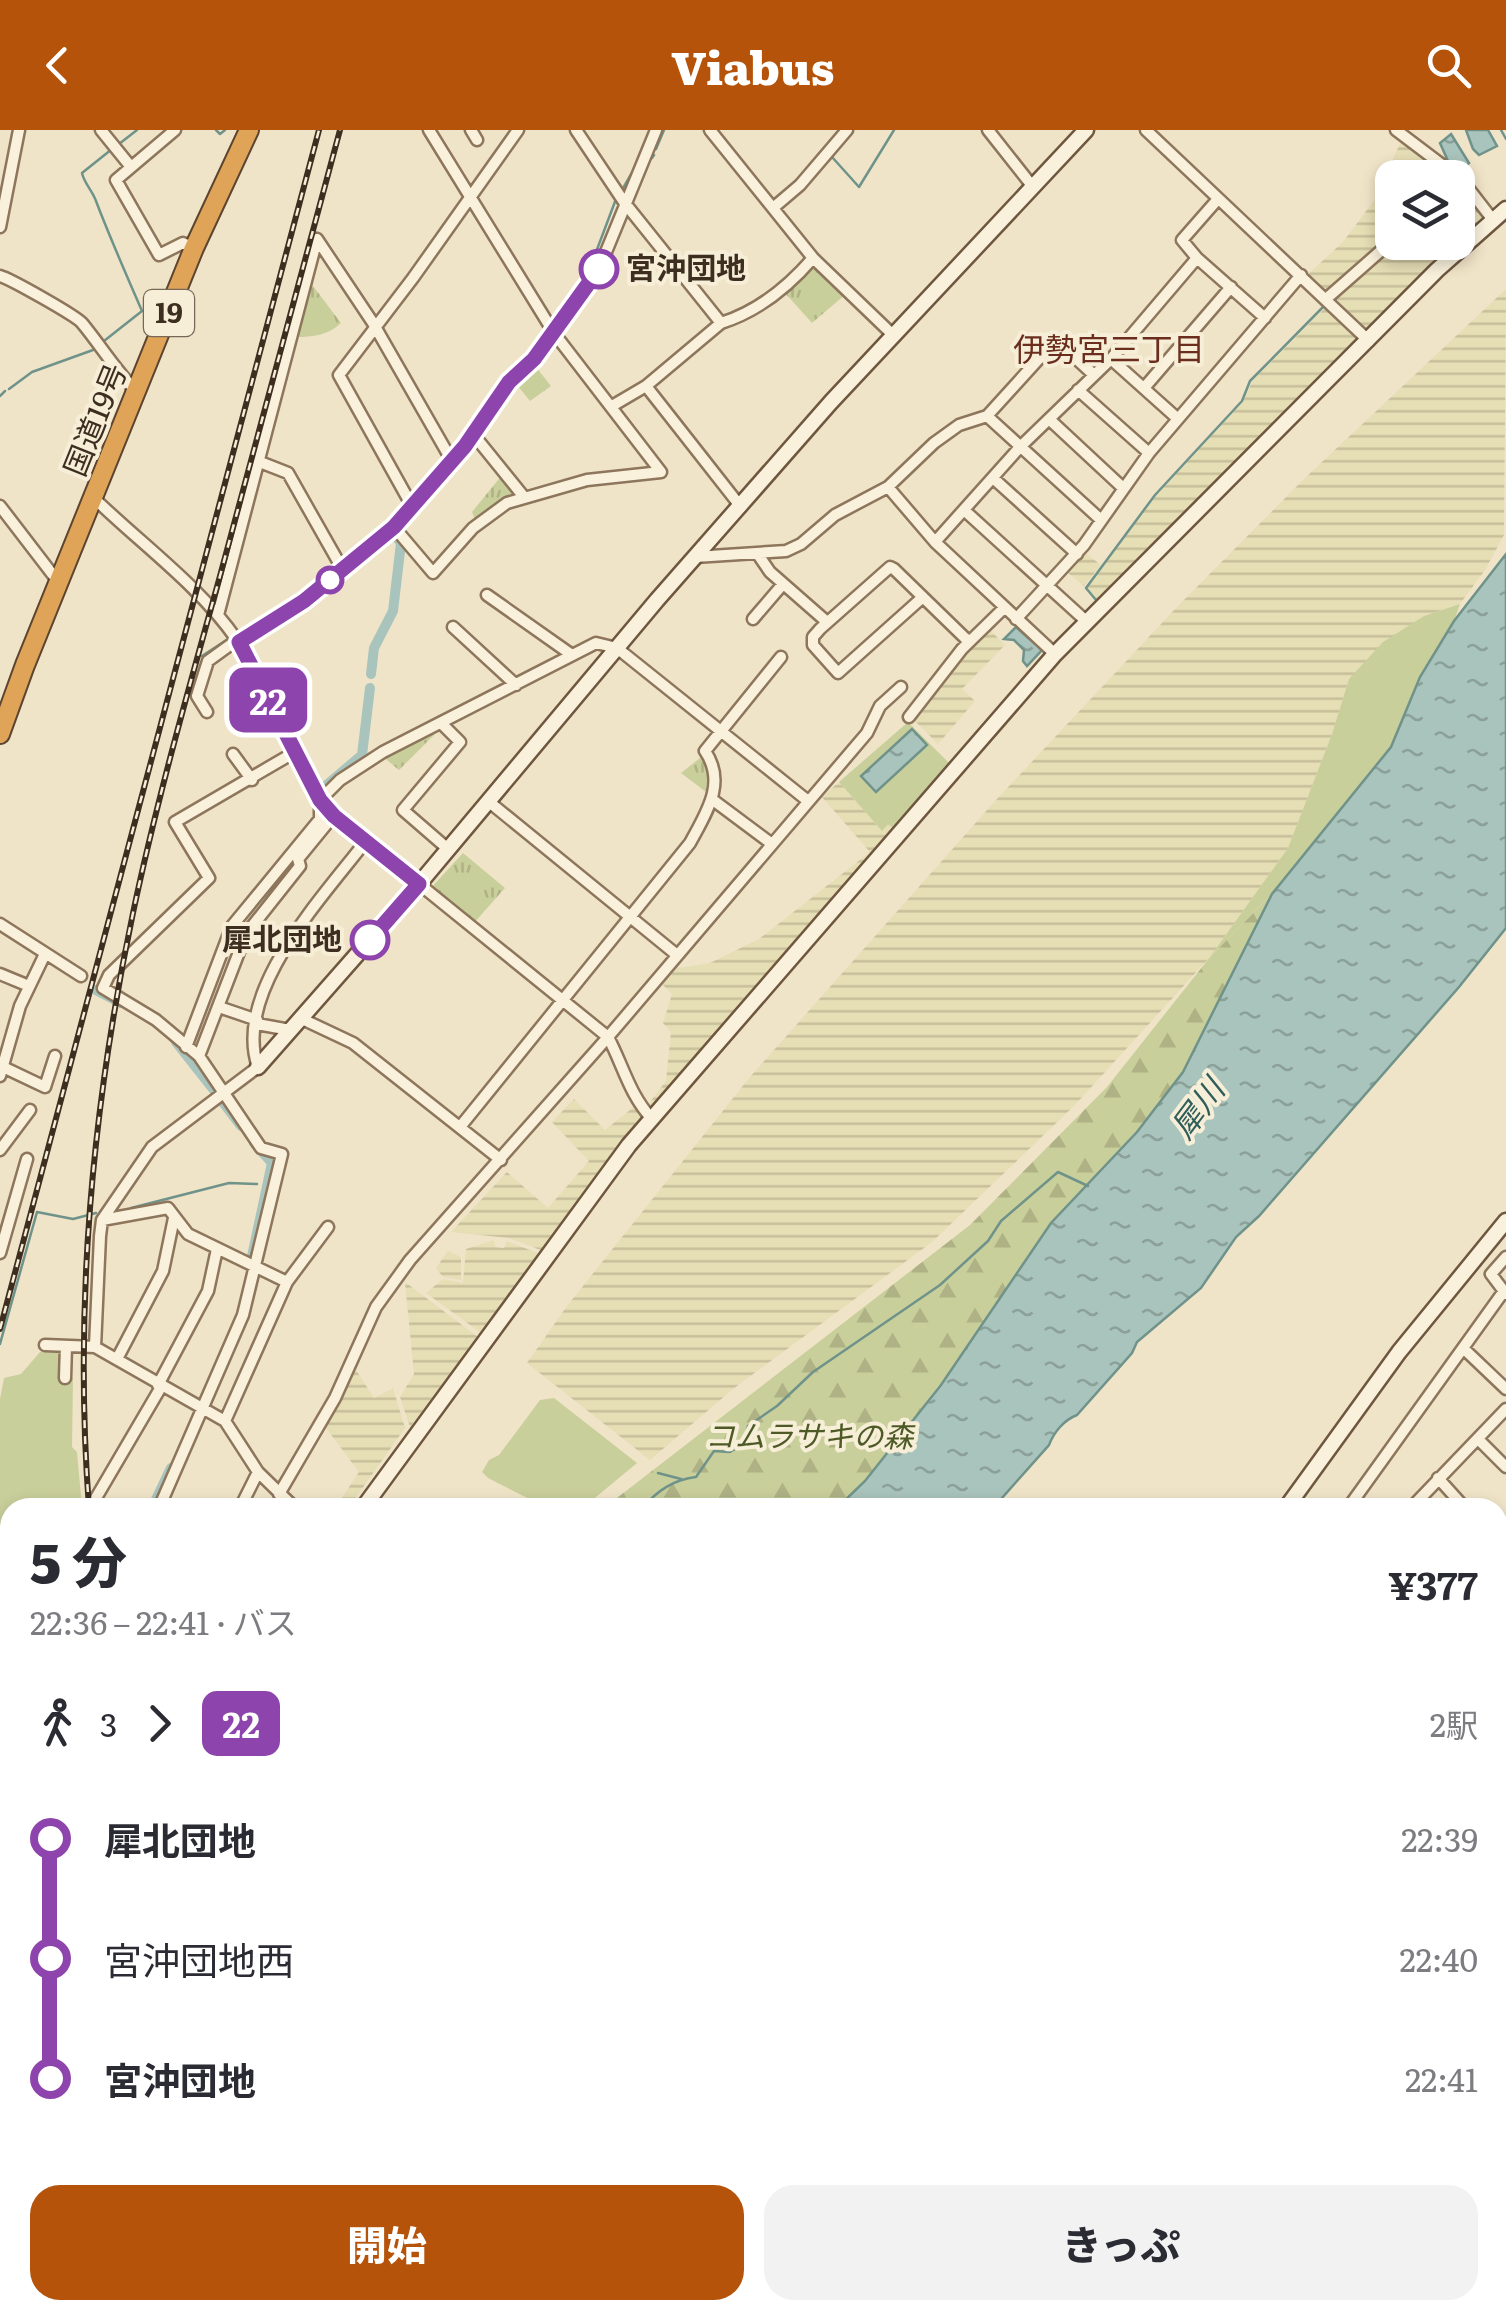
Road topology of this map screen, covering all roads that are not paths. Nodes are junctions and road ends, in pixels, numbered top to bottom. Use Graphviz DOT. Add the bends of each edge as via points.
graph roads {
  1 [pos="19,130"];
  2 [pos="102,130"];
  3 [pos="176,130"];
  4 [pos="250,130"];
  5 [pos="428,130"];
  6 [pos="518,130"];
  7 [pos="576,130"];
  8 [pos="656,130"];
  9 [pos="710,130"];
  10 [pos="846,130"];
  11 [pos="988,130"];
  12 [pos="1086,130"];
  13 [pos="1146,130"];
  14 [pos="1396,130"];
  15 [pos="1433,160"];
  16 [pos="131,167"];
  17 [pos="1033,187"];
  18 [pos="470,198"];
  19 [pos="1218,199"];
  20 [pos="1475,199"];
  21 [pos="624,202"];
  22 [pos="773,208"];
  23 [pos="1506,210"];
  24 [pos="1493,220"];
  25 [pos="0,226"];
  26 [pos="194,248"];
  27 [pos="1375,256"];
  28 [pos="813,258"];
  29 [pos="1196,258"];
  30 [pos="0,276"];
  31 [pos="1301,276"];
  32 [pos="1230,288"];
  33 [pos="1326,299"];
  34 [pos="1265,318"];
  35 [pos="721,323"];
  36 [pos="376,328"];
  37 [pos="554,333"];
  38 [pos="892,334"];
  39 [pos="1369,341"];
  40 [pos="1111,359"];
  41 [pos="1094,375"];
  42 [pos="646,386"];
  43 [pos="1144,388"];
  44 [pos="1078,390"];
  45 [pos="137,392"];
  46 [pos="612,406"];
  47 [pos="987,416"];
  48 [pos="1049,419"];
  49 [pos="1178,419"];
  50 [pos="473,434"];
  51 [pos="1020,447"];
  52 [pos="1149,453"];
  53 [pos="452,461"];
  54 [pos="260,462"];
  55 [pos="993,478"];
  56 [pos="1122,487"];
  57 [pos="888,488"];
  58 [pos="524,496"];
  59 [pos="94,498"];
  60 [pos="412,506"];
  61 [pos="741,506"];
  62 [pos="0,507"];
  63 [pos="964,510"];
  64 [pos="1100,519"];
  65 [pos="394,527"];
  66 [pos="934,542"];
  67 [pos="757,552"];
  68 [pos="1076,554"];
  69 [pos="695,556"];
  70 [pos="343,570"];
  71 [pos="60,578"];
  72 [pos="783,584"];
  73 [pos="1047,587"];
  74 [pos="487,594"];
  75 [pos="924,597"];
  76 [pos="1004,608"];
  77 [pos="218,616"];
  78 [pos="752,619"];
  79 [pos="1016,619"];
  80 [pos="1086,621"];
  81 [pos="827,622"];
  82 [pos="454,627"];
  83 [pos="238,641"];
  84 [pos="970,641"];
  85 [pos="618,648"];
  86 [pos="1055,654"];
  87 [pos="572,655"];
  88 [pos="781,657"];
  89 [pos="516,685"];
  90 [pos="900,687"];
  91 [pos="272,707"];
  92 [pos="206,712"];
  93 [pos="909,718"];
  94 [pos="242,723"];
  95 [pos="441,723"];
  96 [pos="722,731"];
  97 [pos="867,733"];
  98 [pos="0,734"];
  99 [pos="878,744"];
  100 [pos="295,752"];
  101 [pos="233,754"];
  102 [pos="252,780"];
  103 [pos="320,800"];
  104 [pos="713,800"];
  105 [pos="488,801"];
  106 [pos="808,801"];
  107 [pos="334,816"];
  108 [pos="365,842"];
  109 [pos="772,844"];
  110 [pos="448,848"];
  111 [pos="419,884"];
  112 [pos="630,917"];
  113 [pos="0,924"];
  114 [pos="45,954"];
  115 [pos="678,955"];
  116 [pos="0,974"];
  117 [pos="81,976"];
  118 [pos="29,986"];
  119 [pos="562,999"];
  120 [pos="218,1007"];
  121 [pos="257,1022"];
  122 [pos="295,1024"];
  123 [pos="608,1036"];
  124 [pos="186,1047"];
  125 [pos="55,1056"];
  126 [pos="199,1056"];
  127 [pos="258,1067"];
  128 [pos="1,1072"];
  129 [pos="224,1095"];
  130 [pos="30,1110"];
  131 [pos="652,1119"];
  132 [pos="460,1127"];
  133 [pos="0,1150"];
  134 [pos="27,1159"];
  135 [pos="500,1160"];
  136 [pos="0,1203"];
  137 [pos="13,1205"];
  138 [pos="174,1216"];
  139 [pos="102,1220"];
  140 [pos="1506,1221"];
  141 [pos="328,1227"];
  142 [pos="217,1249"];
  143 [pos="0,1253"];
  144 [pos="1506,1256"];
  145 [pos="255,1268"];
  146 [pos="287,1282"];
  147 [pos="1505,1292"];
  148 [pos="46,1345"];
  149 [pos="66,1346"];
  150 [pos="94,1347"];
  151 [pos="1463,1348"];
  152 [pos="117,1359"];
  153 [pos="65,1378"];
  154 [pos="159,1386"];
  155 [pos="1506,1390"];
  156 [pos="1506,1410"];
  157 [pos="204,1411"];
  158 [pos="224,1421"];
  159 [pos="1478,1439"];
  160 [pos="1506,1466"];
  161 [pos="258,1472"];
  162 [pos="1438,1478"];
  163 [pos="279,1494"];
  164 [pos="96,1498"];
  165 [pos="164,1498"];
  166 [pos="245,1498"];
  167 [pos="284,1498"];
  168 [pos="370,1498"];
  169 [pos="1293,1498"];
  170 [pos="1355,1498"];
  171 [pos="1420,1498"];
  172 [pos="1456,1498"];
  1 -- 25 [label="street"];
  2 -- 16 [label="street"];
  3 -- 16 [label="street"];
  4 -- 26 [label="highway, 国道19号 / 19"];
  5 -- 18 [label="street"];
  6 -- 18 [label="street"];
  7 -- 21 [label="street"];
  8 -- 21 [label="street"];
  9 -- 22 [label="street"];
  10 -- 22 [label="street"];
  11 -- 17 [label="street"];
  12 -- 17 [label="street"];
  13 -- 19 [label="street"];
  14 -- 15 [label="street"];
  16 -- 26 [label="street" via="116,180 159,256 183,243"];
  17 -- 38 [label="street"];
  18 -- 36 [label="street"];
  18 -- 37 [label="street"];
  19 -- 29 [label="street" via="1182,240"];
  19 -- 31 [label="street"];
  20 -- 24 [label="street"];
  21 -- 35 [label="street"];
  21 -- 37 [label="street" via="599,269"];
  22 -- 28 [label="street"];
  23 -- 24 [label="street"];
  24 -- 39 [label="street"];
  26 -- 45 [label="highway, 国道19号 / 19"];
  27 -- 33 [label="street"];
  28 -- 35 [label="street" via="781,292"];
  28 -- 38 [label="street"];
  29 -- 32 [label="street"];
  29 -- 40 [label="street"];
  30 -- 45 [label="street" via="79,319"];
  31 -- 33 [label="street"];
  31 -- 34 [label="street"];
  32 -- 34 [label="street"];
  32 -- 43 [label="street"];
  33 -- 39 [label="street"];
  34 -- 49 [label="street"];
  35 -- 42 [label="street"];
  36 -- 53 [label="street"];
  36 -- 54 [label="street" via="317,239"];
  36 -- 60 [label="street" via="339,375"];
  37 -- 46 [label="street"];
  37 -- 50 [label="street"];
  38 -- 61 [label="street"];
  39 -- 80 [label="street"];
  40 -- 41 [label="street"];
  40 -- 43 [label="street"];
  41 -- 44 [label="street"];
  41 -- 47 [label="street" via="1056,340"];
  42 -- 46 [label="street"];
  42 -- 61 [label="street"];
  43 -- 49 [label="street"];
  44 -- 48 [label="street"];
  44 -- 52 [label="street"];
  45 -- 59 [label="highway, 国道19号 / 19"];
  46 -- 58 [label="street" via="661,472"];
  47 -- 51 [label="street"];
  47 -- 57 [label="street" via="946,434"];
  48 -- 51 [label="street"];
  48 -- 56 [label="street"];
  49 -- 52 [label="street"];
  50 -- 53 [label="street"];
  50 -- 58 [label="street"];
  51 -- 55 [label="street"];
  51 -- 64 [label="street"];
  52 -- 56 [label="street"];
  53 -- 60 [label="street"];
  54 -- 70 [label="street" via="288,473"];
  54 -- 77 [label="street"];
  55 -- 63 [label="street"];
  55 -- 68 [label="street"];
  56 -- 64 [label="street"];
  57 -- 66 [label="street"];
  57 -- 67 [label="street" via="835,516 801,544"];
  58 -- 65 [label="street" via="473,528 434,573"];
  59 -- 71 [label="highway, 国道19号 / 19"];
  59 -- 77 [label="street"];
  60 -- 65 [label="street"];
  61 -- 69 [label="street"];
  62 -- 71 [label="street"];
  63 -- 66 [label="street"];
  63 -- 73 [label="street"];
  64 -- 68 [label="street"];
  65 -- 70 [label="street"];
  66 -- 76 [label="street"];
  67 -- 69 [label="street"];
  67 -- 72 [label="street"];
  68 -- 73 [label="street"];
  69 -- 85 [label="street"];
  70 -- 83 [label="street"];
  71 -- 98 [label="highway, 国道19号 / 19"];
  72 -- 78 [label="street"];
  72 -- 81 [label="street"];
  73 -- 79 [label="street"];
  73 -- 80 [label="street"];
  74 -- 87 [label="street"];
  75 -- 81 [label="street" via="890,568"];
  75 -- 81 [label="street" via="838,673 813,644"];
  75 -- 84 [label="street"];
  76 -- 79 [label="street"];
  76 -- 84 [label="street"];
  77 -- 83 [label="street"];
  79 -- 86 [label="street"];
  80 -- 86 [label="street"];
  82 -- 89 [label="street"];
  83 -- 91 [label="street"];
  83 -- 92 [label="street" via="208,661 198,696"];
  84 -- 93 [label="street"];
  85 -- 87 [label="street" via="596,643"];
  85 -- 96 [label="street"];
  85 -- 105 [label="street"];
  86 -- 131 [label="street"];
  87 -- 89 [label="street"];
  88 -- 96 [label="street"];
  89 -- 95 [label="street"];
  90 -- 97 [label="street" via="880,706"];
  91 -- 94 [label="street"];
  91 -- 100 [label="street"];
  95 -- 103 [label="street" via="382,752"];
  95 -- 110 [label="street" via="460,742 403,810"];
  96 -- 104 [label="street" via="705,751 714,774"];
  96 -- 106 [label="street"];
  97 -- 99 [label="street"];
  97 -- 106 [label="street"];
  100 -- 102 [label="street"];
  100 -- 103 [label="street"];
  101 -- 102 [label="street"];
  102 -- 124 [label="street" via="176,822 209,878 108,975 103,988"];
  103 -- 107 [label="street"];
  103 -- 124 [label="street" via="320,819 232,926"];
  104 -- 109 [label="street"];
  104 -- 112 [label="street" via="690,843"];
  105 -- 110 [label="street"];
  105 -- 112 [label="street"];
  106 -- 109 [label="street"];
  107 -- 108 [label="street"];
  107 -- 120 [label="street" via="246,934"];
  108 -- 111 [label="street"];
  108 -- 121 [label="street" via="279,953"];
  109 -- 115 [label="street"];
  110 -- 111 [label="street"];
  111 -- 119 [label="street"];
  111 -- 122 [label="street"];
  112 -- 115 [label="street"];
  112 -- 119 [label="street"];
  113 -- 114 [label="street"];
  114 -- 117 [label="street"];
  114 -- 118 [label="street"];
  115 -- 123 [label="street"];
  116 -- 118 [label="street"];
  118 -- 128 [label="street"];
  119 -- 123 [label="street"];
  119 -- 132 [label="street"];
  120 -- 121 [label="street"];
  120 -- 126 [label="street"];
  121 -- 122 [label="street"];
  121 -- 127 [label="street"];
  122 -- 127 [label="street"];
  122 -- 132 [label="street" via="352,1043"];
  123 -- 131 [label="street" via="628,1086"];
  123 -- 135 [label="street"];
  124 -- 126 [label="street"];
  125 -- 128 [label="street" via="46,1087"];
  126 -- 129 [label="street"];
  127 -- 129 [label="street"];
  129 -- 139 [label="street" via="152,1148"];
  129 -- 145 [label="street" via="261,1148 282,1154"];
  130 -- 133 [label="street"];
  131 -- 168 [label="street"];
  132 -- 135 [label="street"];
  134 -- 137 [label="street"];
  135 -- 163 [label="street" via="376,1307 335,1398"];
  136 -- 137 [label="street"];
  137 -- 143 [label="street"];
  138 -- 139 [label="street" via="168,1208"];
  138 -- 142 [label="street" via="188,1234"];
  138 -- 152 [label="street" via="164,1271"];
  139 -- 150 [label="street"];
  140 -- 169 [label="street" via="1428,1314"];
  141 -- 146 [label="street"];
  142 -- 145 [label="street"];
  142 -- 154 [label="street" via="208,1291"];
  144 -- 147 [label="street" via="1490,1274"];
  145 -- 146 [label="street"];
  145 -- 157 [label="street"];
  146 -- 158 [label="street"];
  147 -- 151 [label="street"];
  148 -- 149 [label="street"];
  149 -- 150 [label="street"];
  149 -- 153 [label="street"];
  150 -- 152 [label="street"];
  151 -- 155 [label="street"];
  151 -- 170 [label="street"];
  152 -- 154 [label="street"];
  154 -- 157 [label="street"];
  154 -- 164 [label="street"];
  156 -- 159 [label="street"];
  157 -- 158 [label="street"];
  157 -- 165 [label="street"];
  158 -- 161 [label="street"];
  159 -- 160 [label="street"];
  159 -- 162 [label="street"];
  161 -- 163 [label="street"];
  161 -- 166 [label="street"];
  162 -- 171 [label="street"];
  162 -- 172 [label="street"];
  163 -- 167 [label="street"];
}
